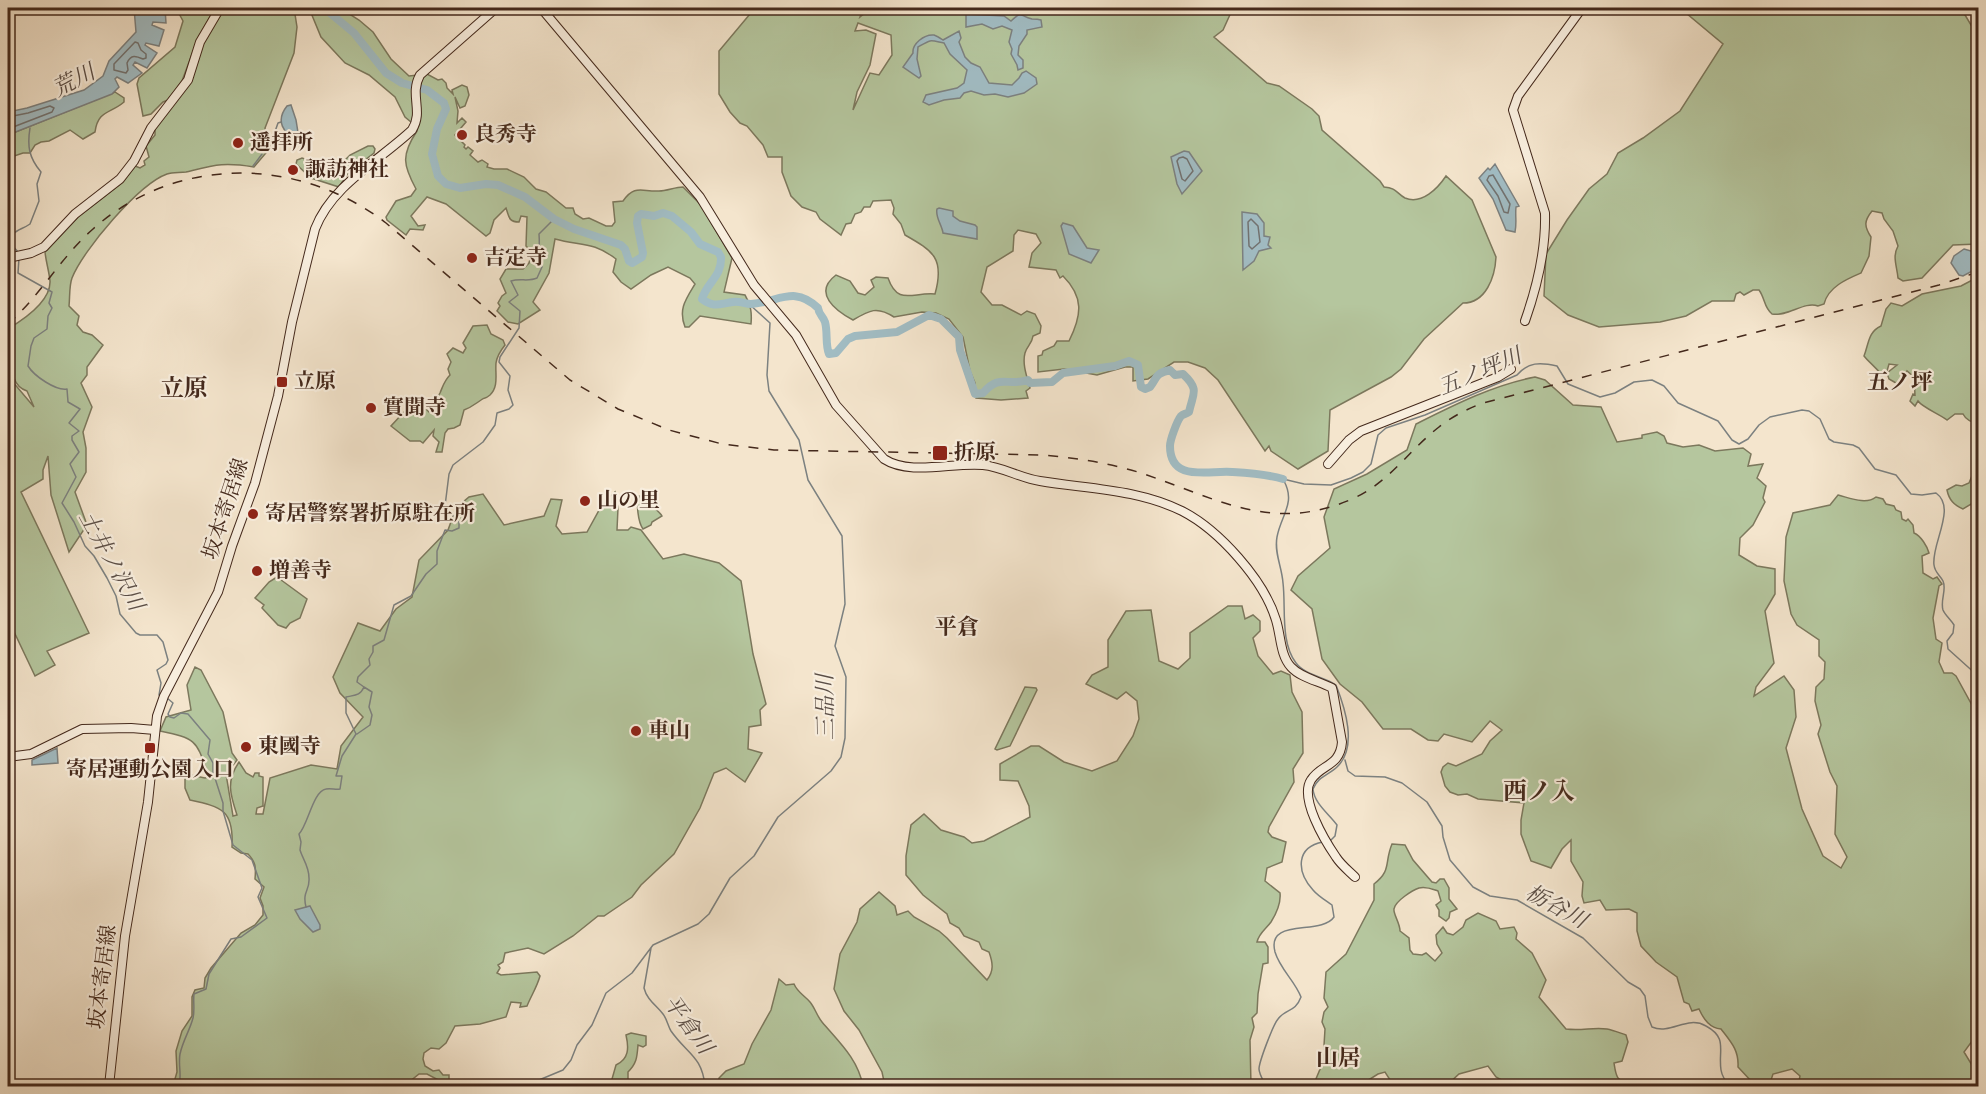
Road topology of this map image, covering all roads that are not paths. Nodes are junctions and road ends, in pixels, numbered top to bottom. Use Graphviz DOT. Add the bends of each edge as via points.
graph roads {
  1 [pos="219,8"];
  2 [pos="496,8"];
  3 [pos="541,8"];
  4 [pos="1582,8"];
  5 [pos="8,258"];
  6 [pos="1525,321"];
  7 [pos="1511,369"];
  8 [pos="1328,464"];
  9 [pos="155,730"];
  10 [pos="8,758"];
  11 [pos="1355,877"];
  12 [pos="109,1086"];
  1 -- 5 [label="street" via="200,42 188,81 151,128 127,171 75,214 44,247"];
  2 -- 9 [label="street, 坂本寄居線" via="418,78 418,119 412,130 338,193 318,222 255,483 220,587 164,696"];
  3 -- 11 [label="street" via="700,197 743,269 796,335 836,405 880,456 898,464 930,467 987,465 1038,481 1112,490 1154,500 1185,513 1242,560 1275,617 1289,664 1297,672 1332,688 1341,748 1335,760 1312,778 1307,793 1320,830 1337,859"];
  4 -- 6 [label="street" via="1518,96 1513,110 1545,213 1537,280"];
  7 -- 8 [label="street" via="1361,431"];
  9 -- 10 [label="street" via="82,729 31,754"];
  9 -- 12 [label="street, 坂本寄居線" via="148,802 125,936"];
}
